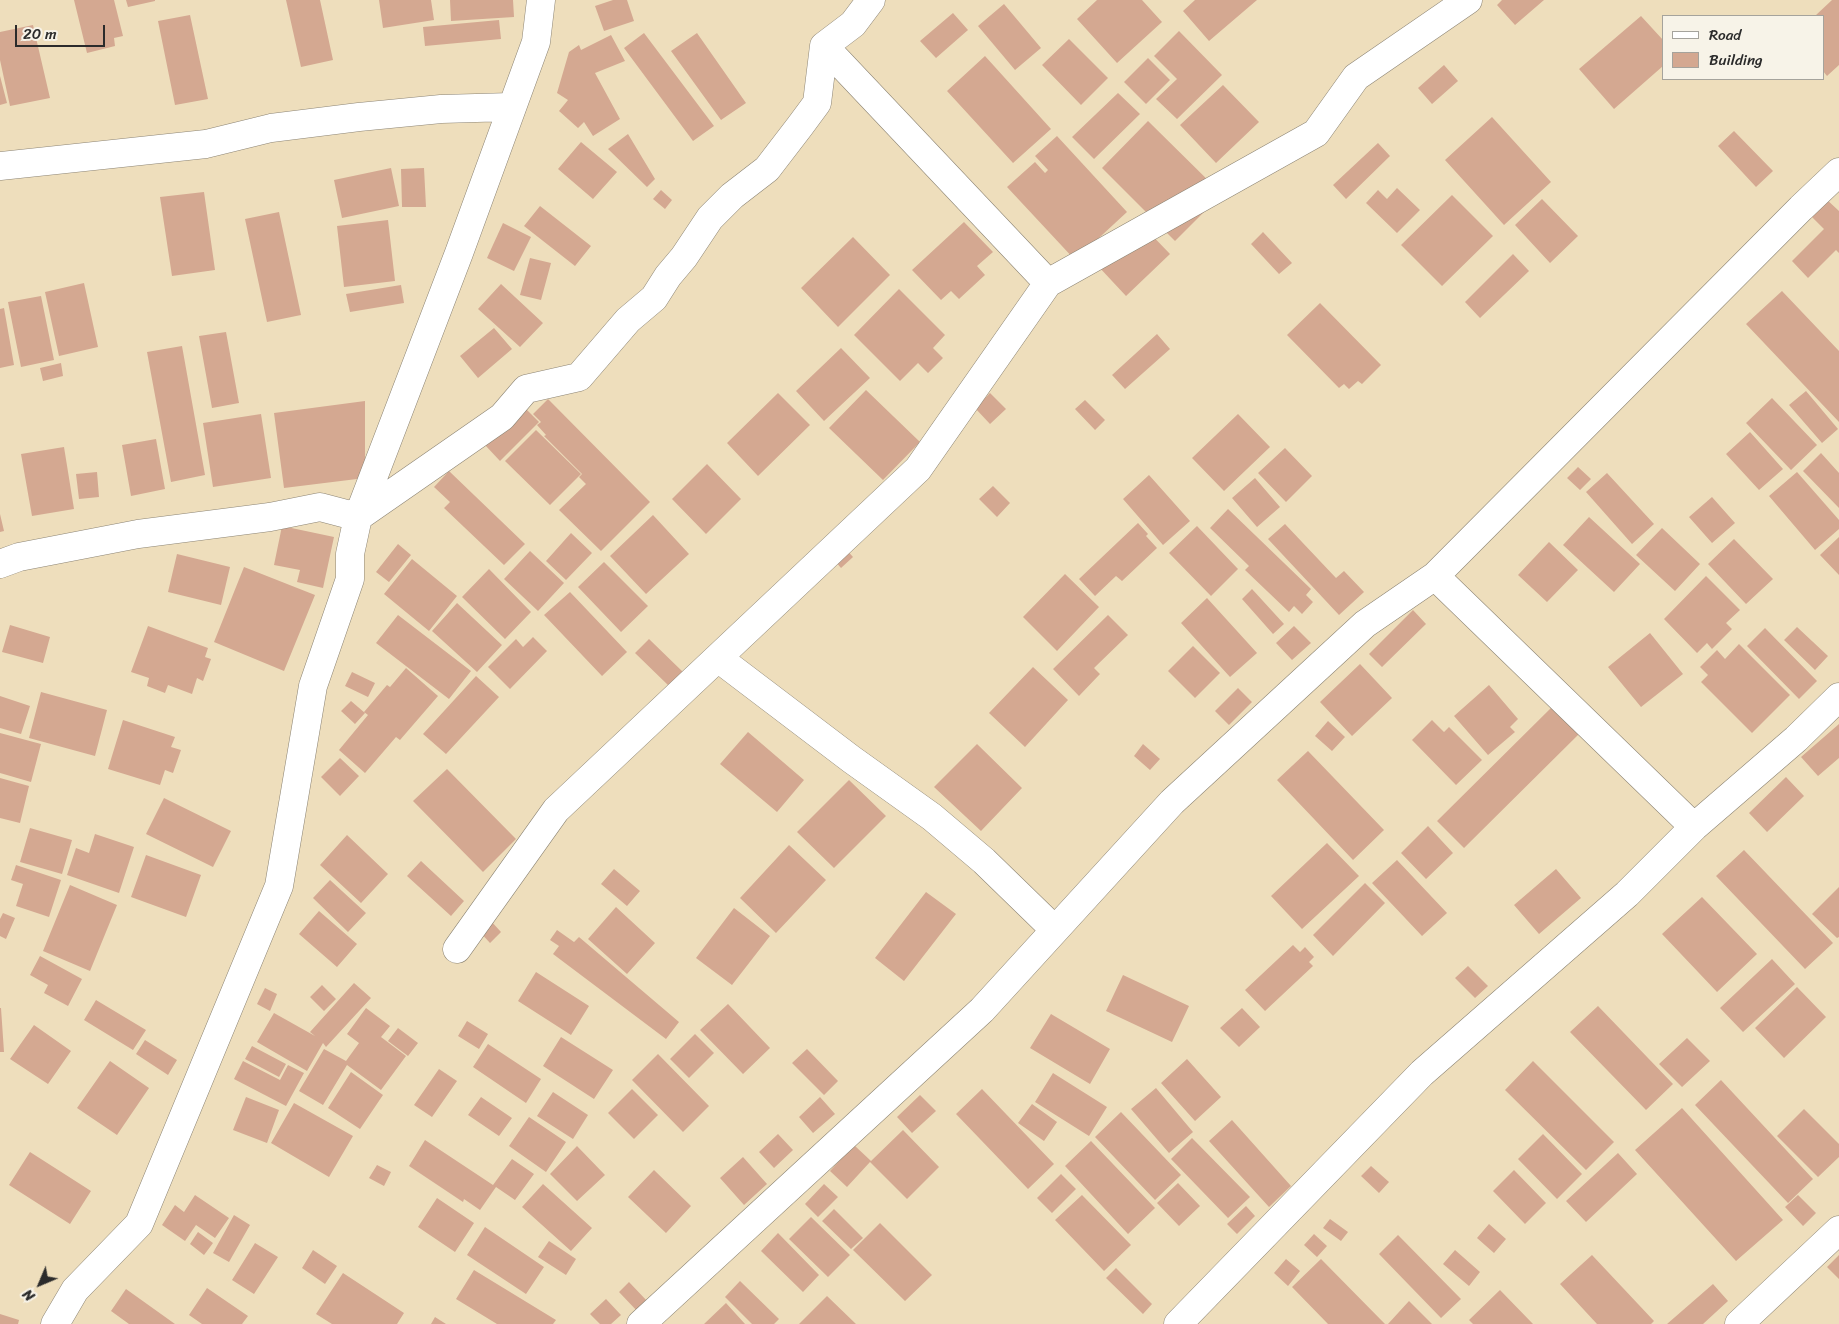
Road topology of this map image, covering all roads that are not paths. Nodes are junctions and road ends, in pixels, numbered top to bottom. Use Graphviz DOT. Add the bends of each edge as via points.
graph roads {
  1 [pos="541,0"];
  2 [pos="871,0"];
  3 [pos="1468,0"];
  4 [pos="824,46"];
  5 [pos="511,107"];
  6 [pos="0,166"];
  7 [pos="1839,172"];
  8 [pos="1048,283"];
  9 [pos="358,517"];
  10 [pos="0,564"];
  11 [pos="1435,576"];
  12 [pos="718,658"];
  13 [pos="1839,697"];
  14 [pos="1694,827"];
  15 [pos="1055,930"];
  16 [pos="457,949"];
  17 [pos="1839,1230"];
  18 [pos="55,1324"];
  19 [pos="641,1324"];
  20 [pos="1178,1324"];
  21 [pos="1739,1324"];
  1 -- 5 [label="street" via="536,42"];
  2 -- 4 [label="street" via="853,24"];
  3 -- 8 [label="street" via="1356,77 1316,133"];
  4 -- 8 [label="street"];
  4 -- 9 [label="street" via="817,103 800,126 768,169 732,196 710,218 654,298 628,320 579,377 526,389 502,417"];
  5 -- 6 [label="street" via="441,109 359,117 271,128 206,144"];
  5 -- 9 [label="street"];
  7 -- 11 [label="street"];
  8 -- 12 [label="street" via="918,469"];
  9 -- 10 [label="street" via="320,507 270,517 138,534 19,557"];
  9 -- 18 [label="street" via="350,554 350,579 313,686 279,886 139,1224 75,1290"];
  11 -- 14 [label="street"];
  11 -- 15 [label="street" via="1365,624 1172,802"];
  12 -- 15 [label="street" via="932,817 984,861"];
  12 -- 16 [label="street" via="556,810"];
  13 -- 14 [label="street" via="1796,739"];
  14 -- 20 [label="street" via="1628,894 1422,1073"];
  15 -- 19 [label="street" via="982,1010"];
  17 -- 21 [label="street"];
}
